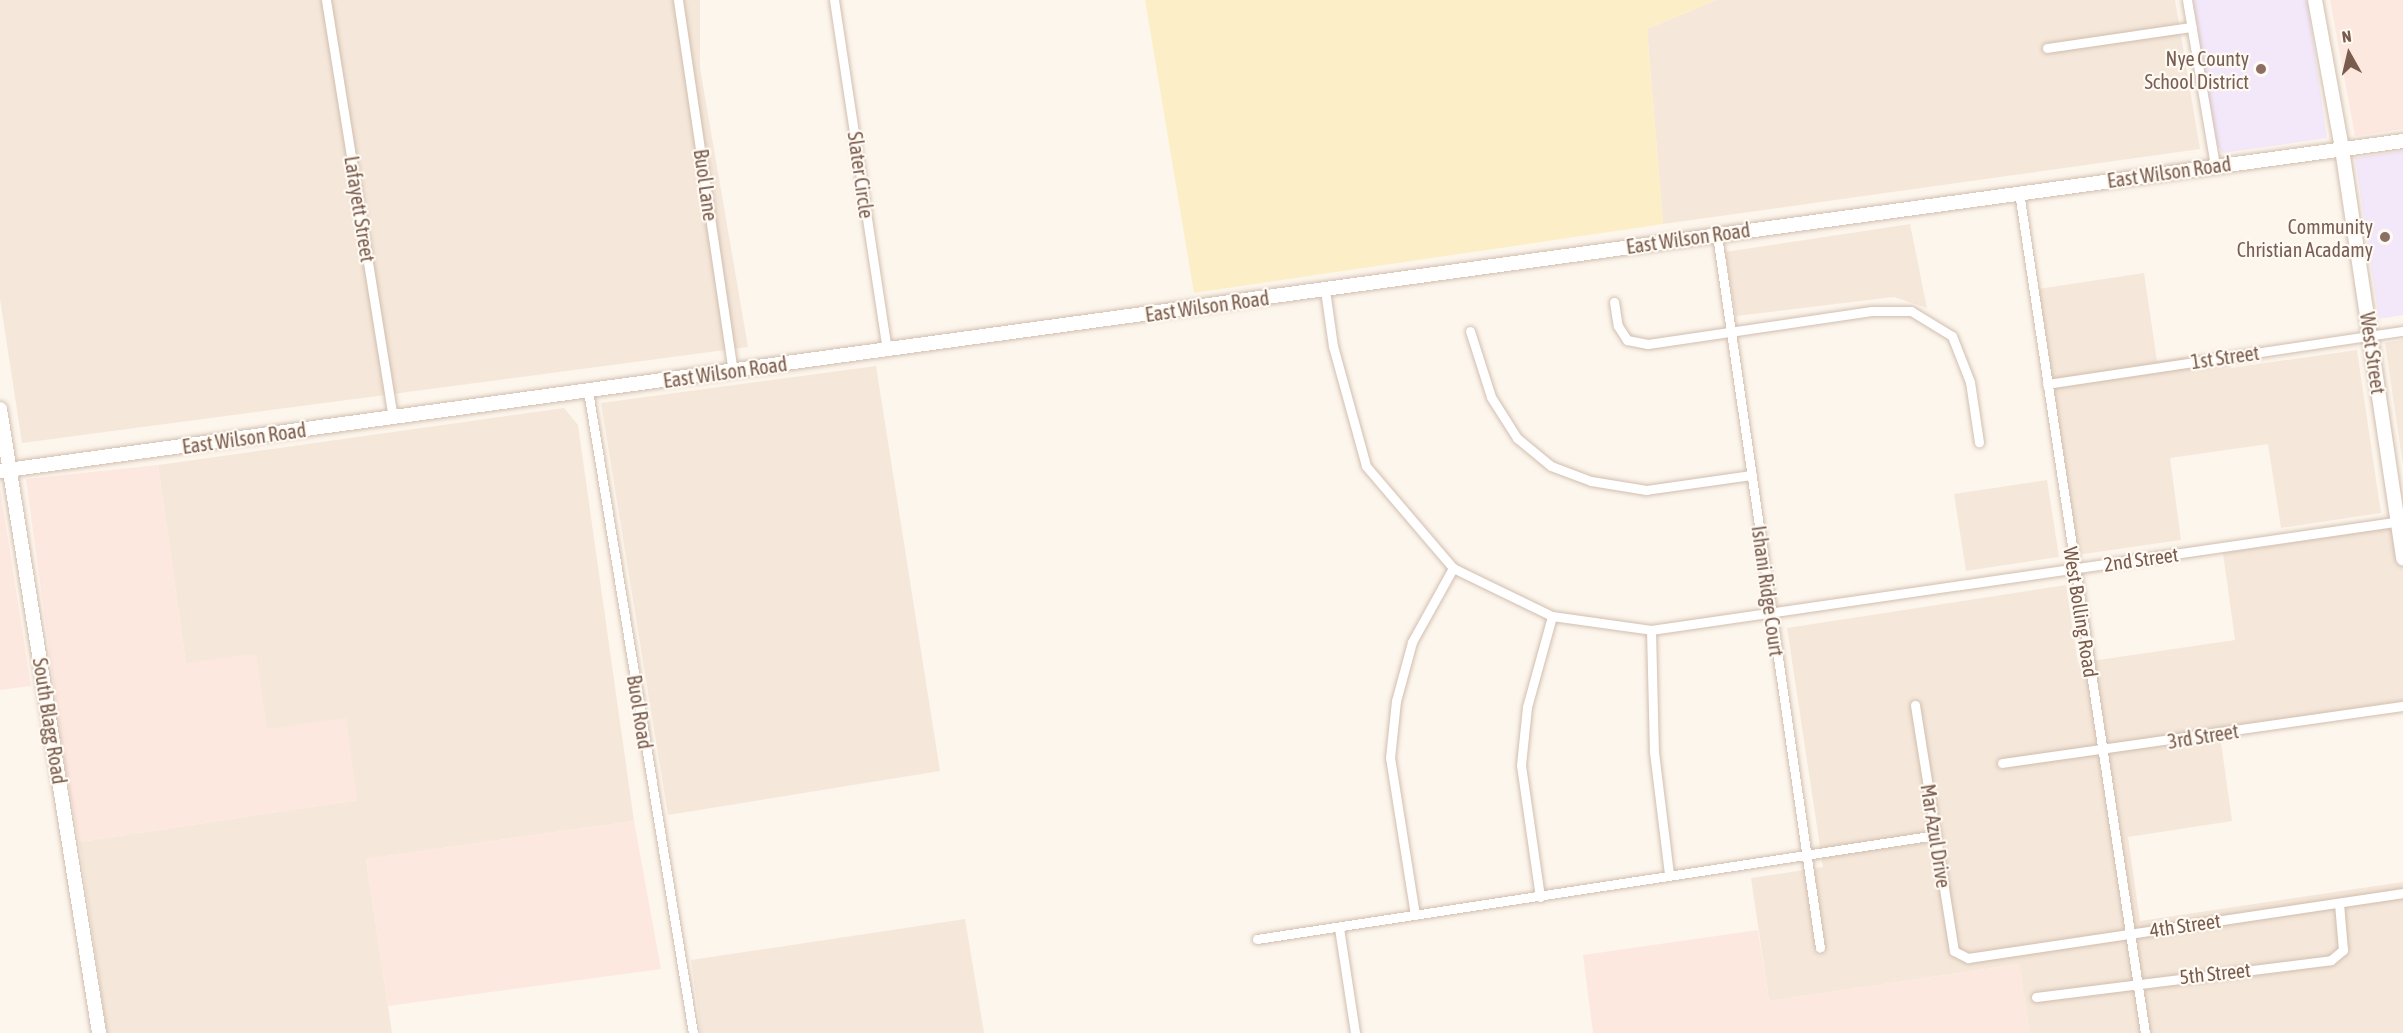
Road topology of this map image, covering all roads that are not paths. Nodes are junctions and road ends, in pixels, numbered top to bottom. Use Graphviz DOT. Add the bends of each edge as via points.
graph roads {
  1 [pos="326,0"];
  2 [pos="678,0"];
  3 [pos="834,0"];
  4 [pos="2187,0"];
  5 [pos="2315,0"];
  6 [pos="2191,27"];
  7 [pos="2047,48"];
  8 [pos="2403,141"];
  9 [pos="2342,149"];
  10 [pos="2215,166"];
  11 [pos="2019,192"];
  12 [pos="1717,234"];
  13 [pos="1325,290"];
  14 [pos="1614,302"];
  15 [pos="2403,331"];
  16 [pos="1470,332"];
  17 [pos="1731,333"];
  18 [pos="2370,336"];
  19 [pos="887,351"];
  20 [pos="733,371"];
  21 [pos="2047,384"];
  22 [pos="588,391"];
  23 [pos="0,409"];
  24 [pos="393,418"];
  25 [pos="1979,442"];
  26 [pos="5,470"];
  27 [pos="1752,476"];
  28 [pos="2400,521"];
  29 [pos="2403,558"];
  30 [pos="1453,568"];
  31 [pos="2074,569"];
  32 [pos="1772,614"];
  33 [pos="1552,616"];
  34 [pos="1651,630"];
  35 [pos="1915,705"];
  36 [pos="2403,706"];
  37 [pos="2103,750"];
  38 [pos="2001,763"];
  39 [pos="1935,835"];
  40 [pos="1806,854"];
  41 [pos="1669,875"];
  42 [pos="2403,893"];
  43 [pos="1540,897"];
  44 [pos="2339,903"];
  45 [pos="1415,915"];
  46 [pos="1339,928"];
  47 [pos="2130,934"];
  48 [pos="1257,939"];
  49 [pos="1820,948"];
  50 [pos="1968,957"];
  51 [pos="2138,983"];
  52 [pos="2036,997"];
  53 [pos="99,1033"];
  54 [pos="693,1033"];
  55 [pos="1355,1033"];
  56 [pos="2145,1033"];
  1 -- 24 [label="street, Lafayett Street"];
  2 -- 20 [label="street, Buol Lane"];
  3 -- 19 [label="street, Slater Circle"];
  4 -- 6 [label="street"];
  5 -- 9 [label="street, West Street"];
  6 -- 7 [label="street"];
  6 -- 10 [label="street"];
  8 -- 9 [label="street, East Wilson Road"];
  9 -- 10 [label="street, East Wilson Road"];
  9 -- 18 [label="street, West Street"];
  10 -- 11 [label="street, East Wilson Road"];
  11 -- 12 [label="street, East Wilson Road"];
  11 -- 21 [label="street, West Bolling Road"];
  12 -- 13 [label="street, East Wilson Road"];
  12 -- 17 [label="street, Ishani Ridge Court"];
  13 -- 19 [label="street, East Wilson Road"];
  13 -- 30 [label="street" via="1333,346 1366,466"];
  14 -- 17 [label="street" via="1618,326 1627,340 1648,344"];
  15 -- 18 [label="street, 1st Street"];
  16 -- 27 [label="street" via="1491,397 1517,438 1551,466 1591,481 1646,490"];
  17 -- 25 [label="street" via="1872,311 1911,311 1952,336 1970,382"];
  17 -- 27 [label="street, Ishani Ridge Court"];
  18 -- 21 [label="street, 1st Street"];
  18 -- 28 [label="street, West Street"];
  19 -- 20 [label="street, East Wilson Road"];
  20 -- 22 [label="street, East Wilson Road"];
  21 -- 31 [label="street, West Bolling Road"];
  22 -- 24 [label="street, East Wilson Road"];
  22 -- 54 [label="street, Buol Road"];
  23 -- 26 [label="street, South Blagg Road"];
  24 -- 26 [label="street, East Wilson Road"];
  26 -- 53 [label="street, South Blagg Road"];
  27 -- 32 [label="street, Ishani Ridge Court"];
  28 -- 29 [label="street, West Street"];
  28 -- 31 [label="street, 2nd Street"];
  30 -- 33 [label="street, 2nd Street"];
  30 -- 45 [label="street" via="1412,642 1396,701 1390,758"];
  31 -- 32 [label="street, 2nd Street"];
  31 -- 37 [label="street, West Bolling Road"];
  32 -- 34 [label="street, 2nd Street"];
  32 -- 40 [label="street, Ishani Ridge Court"];
  33 -- 34 [label="street, 2nd Street"];
  33 -- 43 [label="street" via="1527,707 1521,765"];
  34 -- 41 [label="street" via="1653,752"];
  35 -- 39 [label="street, Mar Azul Drive"];
  36 -- 37 [label="street, 3rd Street"];
  37 -- 38 [label="street, 3rd Street"];
  37 -- 47 [label="street, West Bolling Road"];
  39 -- 40 [label="street"];
  39 -- 50 [label="street, Mar Azul Drive" via="1954,951"];
  40 -- 41 [label="street"];
  40 -- 49 [label="street, Ishani Ridge Court"];
  41 -- 43 [label="street"];
  42 -- 44 [label="street, 4th Street"];
  43 -- 45 [label="street"];
  44 -- 47 [label="street, 4th Street"];
  44 -- 51 [label="street, 5th Street" via="2343,950 2331,960"];
  45 -- 46 [label="street"];
  46 -- 48 [label="street"];
  46 -- 55 [label="street"];
  47 -- 50 [label="street, 4th Street"];
  47 -- 51 [label="street, West Bolling Road"];
  51 -- 52 [label="street, 5th Street"];
  51 -- 56 [label="street, West Bolling Road"];
}
